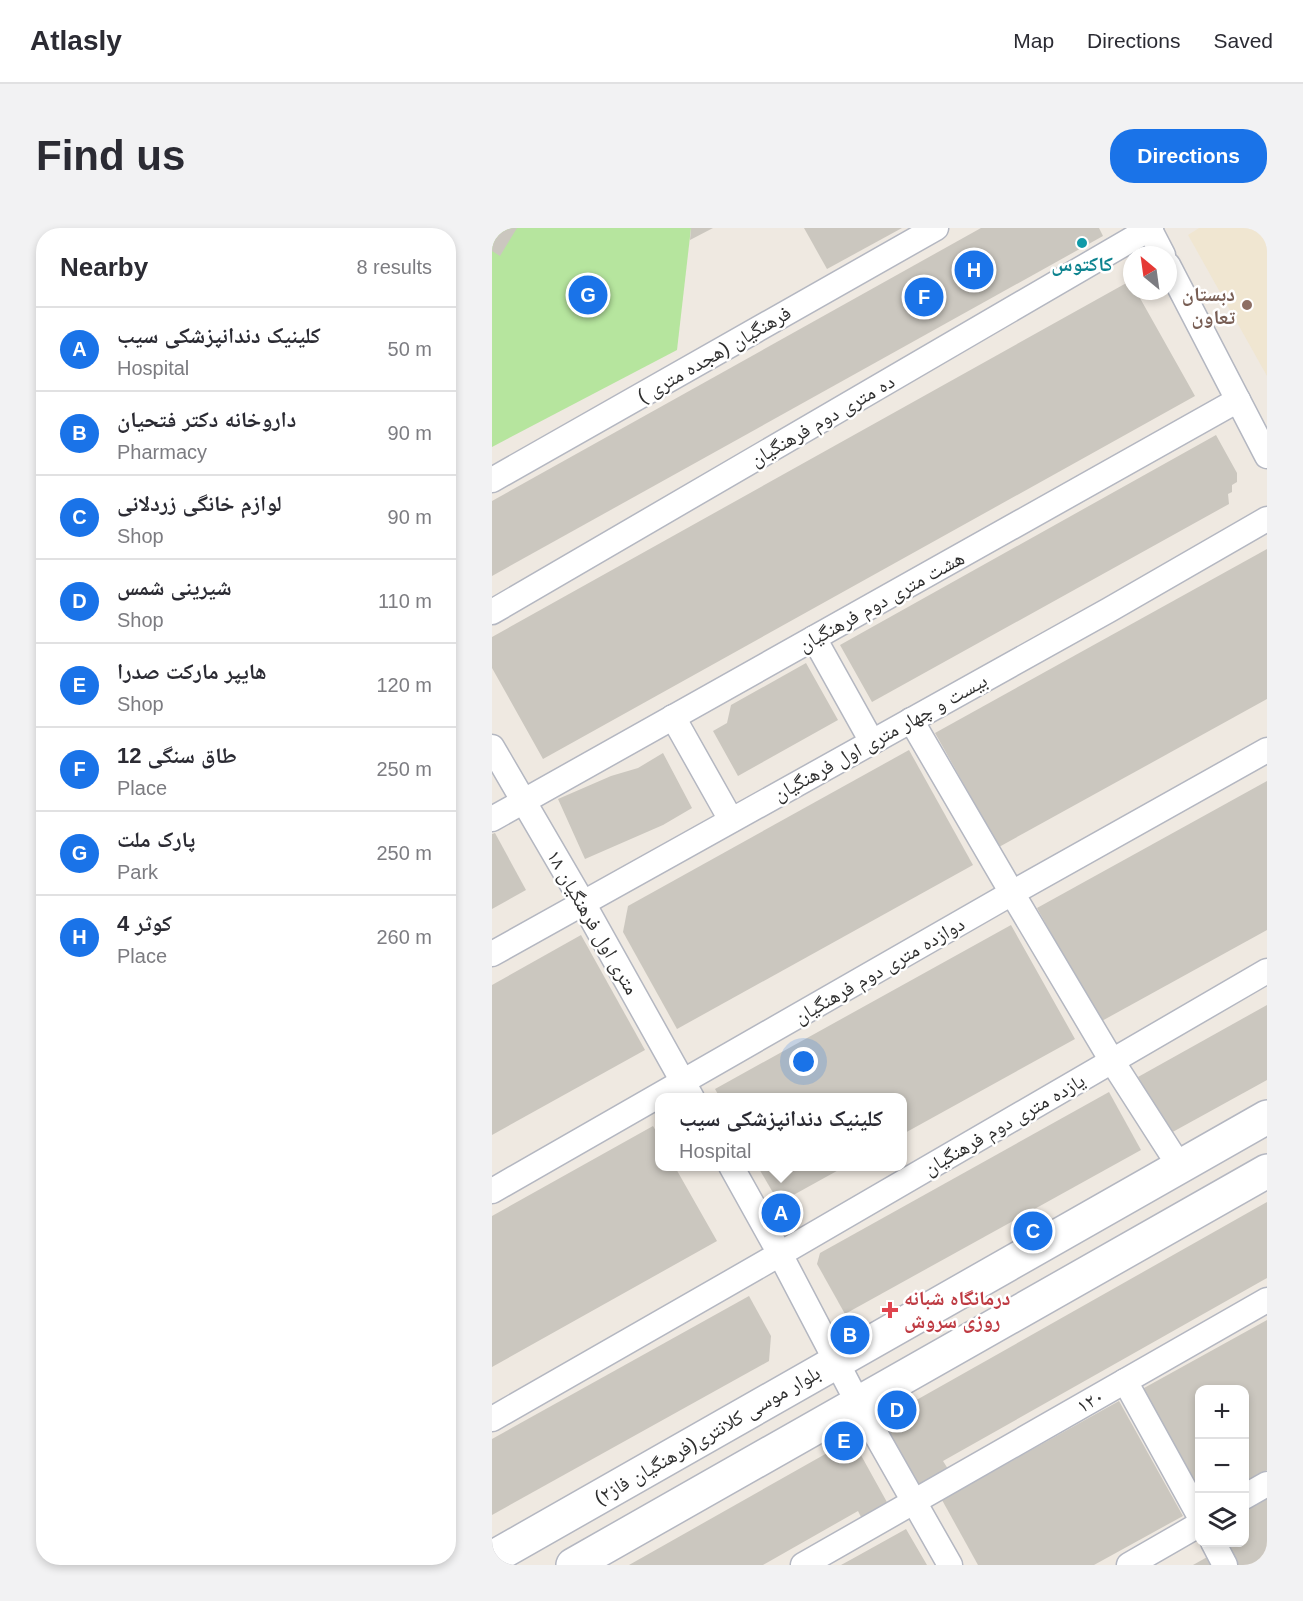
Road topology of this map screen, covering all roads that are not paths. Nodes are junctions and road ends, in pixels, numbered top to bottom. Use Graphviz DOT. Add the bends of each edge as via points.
graph roads {
  1 [pos="936,228"];
  2 [pos="1150,228"];
  3 [pos="1159,246"];
  4 [pos="1177,282"];
  5 [pos="1238,400"];
  6 [pos="1267,456"];
  7 [pos="492,480"];
  8 [pos="1267,519"];
  9 [pos="492,612"];
  10 [pos="814,638"];
  11 [pos="673,717"];
  12 [pos="911,720"];
  13 [pos="872,742"];
  14 [pos="492,747"];
  15 [pos="1267,750"];
  16 [pos="524,801"];
  17 [pos="492,819"];
  18 [pos="731,820"];
  19 [pos="1012,893"];
  20 [pos="583,903"];
  21 [pos="492,954"];
  22 [pos="1267,971"];
  23 [pos="1112,1061"];
  24 [pos="687,1090"];
  25 [pos="655,1107"];
  26 [pos="1267,1117"];
  27 [pos="1180,1167"];
  28 [pos="733,1171"];
  29 [pos="1267,1171"];
  30 [pos="492,1191"];
  31 [pos="780,1254"];
  32 [pos="1267,1300"];
  33 [pos="837,1361"];
  34 [pos="1125,1381"];
  35 [pos="858,1403"];
  36 [pos="492,1419"];
  37 [pos="1267,1484"];
  38 [pos="1249,1495"];
  39 [pos="914,1502"];
  40 [pos="1195,1508"];
  41 [pos="1195,1527"];
  42 [pos="1216,1547"];
  43 [pos="492,1558"];
  44 [pos="573,1565"];
  45 [pos="803,1565"];
  46 [pos="950,1565"];
  47 [pos="1129,1565"];
  48 [pos="1226,1565"];
  1 -- 7 [label="street, فرهنگیان (هجده متری )"];
  2 -- 3 [label="street"];
  2 -- 9 [label="street, ده متری دوم فرهنگیان"];
  4 -- 5 [label="street"];
  5 -- 6 [label="street"];
  5 -- 10 [label="street, هشت متری دوم فرهنگیان"];
  8 -- 12 [label="street, بیست و چهار متری اول فرهنگیان"];
  10 -- 11 [label="street, هشت متری دوم فرهنگیان"];
  10 -- 13 [label="street"];
  11 -- 16 [label="street, هشت متری دوم فرهنگیان"];
  11 -- 18 [label="street"];
  12 -- 13 [label="street, بیست و چهار متری اول فرهنگیان"];
  12 -- 19 [label="street"];
  13 -- 18 [label="street, بیست و چهار متری اول فرهنگیان"];
  14 -- 16 [label="street, ۱۸ متری اول فرهنگیان"];
  15 -- 19 [label="street, دوازده متری دوم فرهنگیان"];
  16 -- 17 [label="street, هشت متری دوم فرهنگیان"];
  16 -- 20 [label="street, ۱۸ متری اول فرهنگیان"];
  18 -- 20 [label="street, بیست و چهار متری اول فرهنگیان"];
  19 -- 23 [label="street"];
  19 -- 24 [label="street, دوازده متری دوم فرهنگیان"];
  20 -- 21 [label="street, بیست و چهار متری اول فرهنگیان"];
  20 -- 24 [label="street, ۱۸ متری اول فرهنگیان"];
  22 -- 23 [label="street, یازده متری دوم فرهنگیان"];
  23 -- 27 [label="street"];
  23 -- 31 [label="street, یازده متری دوم فرهنگیان"];
  25 -- 30 [label="street, دوازده متری دوم فرهنگیان"];
  26 -- 27 [label="main road, بلوار موسی کلانتری(فرهنگیان فاز۲)"];
  27 -- 33 [label="main road, بلوار موسی کلانتری(فرهنگیان فاز۲)"];
  28 -- 31 [label="street"];
  29 -- 35 [label="main road"];
  31 -- 33 [label="street"];
  31 -- 36 [label="street, یازده متری دوم فرهنگیان"];
  32 -- 34 [label="street, ۱۲۰"];
  33 -- 35 [label="street"];
  33 -- 43 [label="main road, بلوار موسی کلانتری(فرهنگیان فاز۲)"];
  34 -- 39 [label="street, ۱۲۰"];
  34 -- 40 [label="street"];
  35 -- 39 [label="street"];
  35 -- 44 [label="main road"];
  37 -- 38 [label="street"];
  39 -- 45 [label="street, ۱۲۰"];
  39 -- 46 [label="street"];
  41 -- 47 [label="street"];
  42 -- 48 [label="street"];
}
